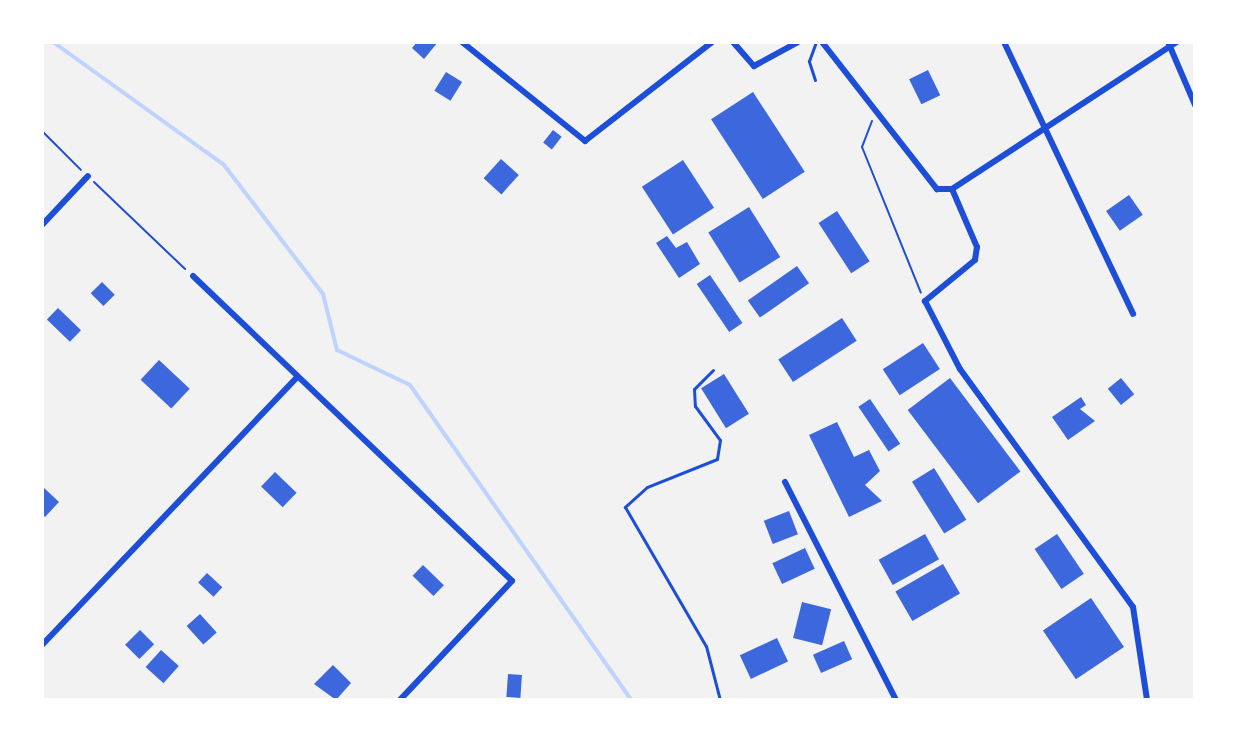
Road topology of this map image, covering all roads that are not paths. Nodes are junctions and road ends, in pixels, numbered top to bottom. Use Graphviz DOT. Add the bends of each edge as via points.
graph roads {
  1 [pos="462,42"];
  2 [pos="712,42"];
  3 [pos="733,42"];
  4 [pos="798,42"];
  5 [pos="816,42"];
  6 [pos="822,42"];
  7 [pos="1004,42"];
  8 [pos="1171,43"];
  9 [pos="815,80"];
  10 [pos="1195,105"];
  11 [pos="1043,126"];
  12 [pos="88,176"];
  13 [pos="952,189"];
  14 [pos="42,225"];
  15 [pos="193,276"];
  16 [pos="1133,314"];
  17 [pos="713,370"];
  18 [pos="297,377"];
  19 [pos="785,482"];
  20 [pos="42,645"];
  21 [pos="400,700"];
  22 [pos="720,700"];
  23 [pos="896,700"];
  24 [pos="1147,700"];
  1 -- 2 [label="street" via="585,141"];
  3 -- 4 [label="street" via="754,66"];
  5 -- 9 [label="lane" via="809,61"];
  6 -- 13 [label="street" via="937,189"];
  7 -- 11 [label="street"];
  8 -- 10 [label="street"];
  8 -- 11 [label="street"];
  11 -- 13 [label="street"];
  11 -- 16 [label="street"];
  12 -- 14 [label="street"];
  13 -- 24 [label="street" via="977,247 975,260 925,301 960,369 1133,607"];
  15 -- 18 [label="street"];
  17 -- 22 [label="lane" via="694,389 695,406 720,440 717,459 647,487 625,507 706,646"];
  18 -- 20 [label="street"];
  18 -- 21 [label="street" via="512,581"];
  19 -- 23 [label="street"];
}
